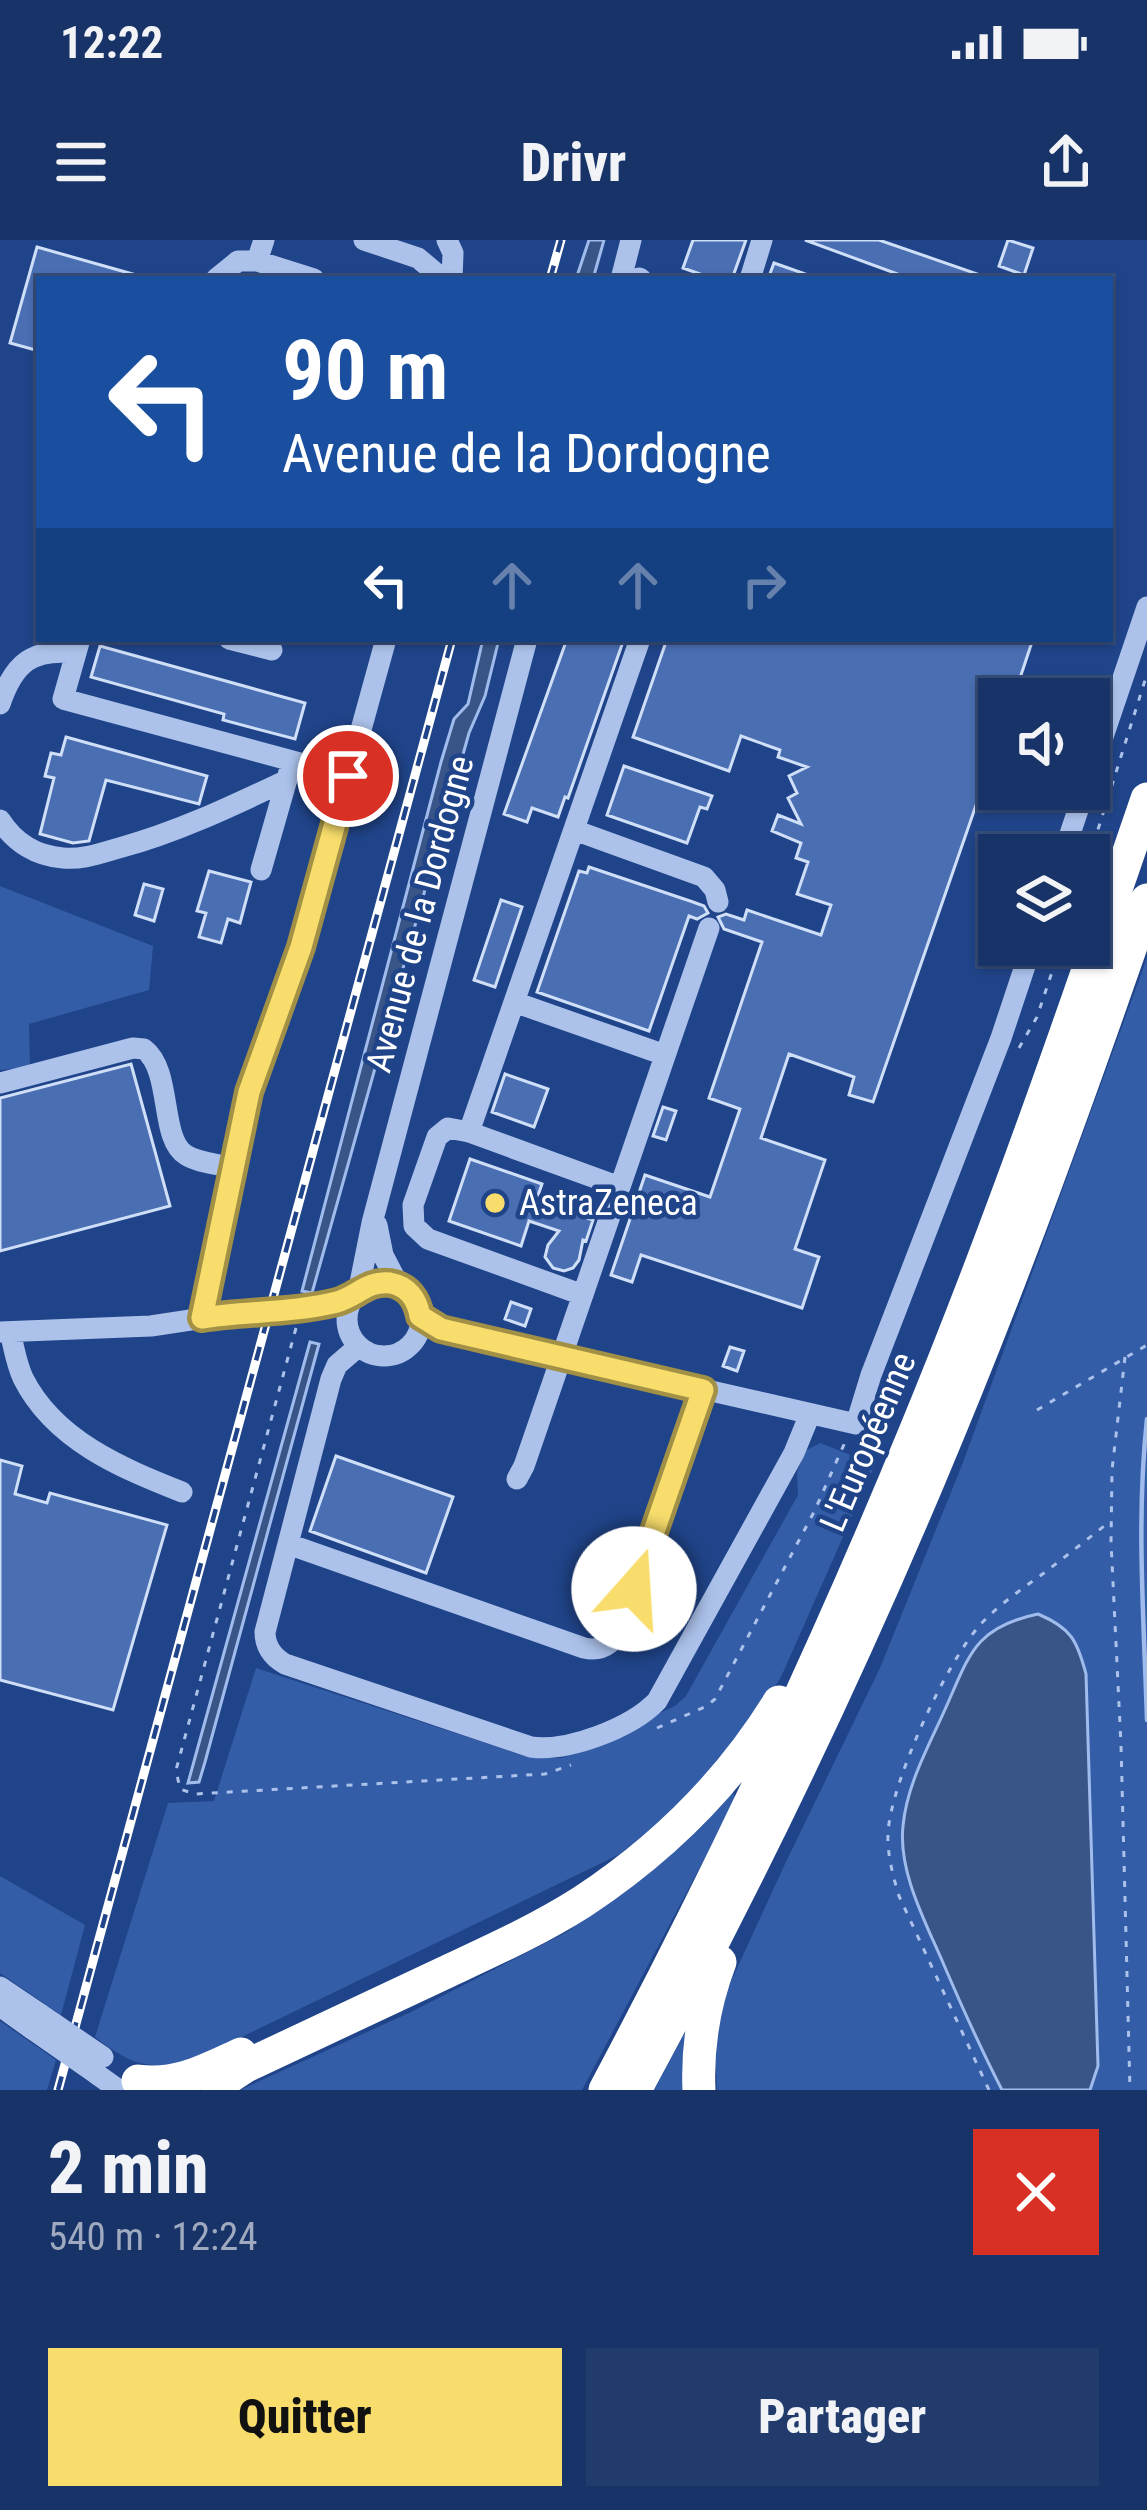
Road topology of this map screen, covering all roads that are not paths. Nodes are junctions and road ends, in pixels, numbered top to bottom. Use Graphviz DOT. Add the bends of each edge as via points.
graph roads {
  1 [pos="364,240"];
  2 [pos="447,240"];
  3 [pos="631,240"];
  4 [pos="762,240"];
  5 [pos="261,250"];
  6 [pos="220,276"];
  7 [pos="309,276"];
  8 [pos="444,276"];
  9 [pos="449,276"];
  10 [pos="622,276"];
  11 [pos="752,276"];
  12 [pos="1147,608"];
  13 [pos="241,642"];
  14 [pos="385,642"];
  15 [pos="526,642"];
  16 [pos="539,642"];
  17 [pos="639,642"];
  18 [pos="78,646"];
  19 [pos="272,650"];
  20 [pos="514,686"];
  21 [pos="0,704"];
  22 [pos="1110,716"];
  23 [pos="290,770"];
  24 [pos="348,776"];
  25 [pos="1147,800"];
  26 [pos="0,820"];
  27 [pos="574,830"];
  28 [pos="261,870"];
  29 [pos="1147,900"];
  30 [pos="718,902"];
  31 [pos="709,928"];
  32 [pos="1025,966"];
  33 [pos="514,1003"];
  34 [pos="665,1055"];
  35 [pos="0,1083"];
  36 [pos="469,1132"];
  37 [pos="233,1168"];
  38 [pos="620,1187"];
  39 [pos="377,1207"];
  40 [pos="399,1286"];
  41 [pos="357,1295"];
  42 [pos="583,1295"];
  43 [pos="301,1310"];
  44 [pos="420,1316"];
  45 [pos="202,1318"];
  46 [pos="5,1332"];
  47 [pos="356,1343"];
  48 [pos="561,1357"];
  49 [pos="703,1390"];
  50 [pos="810,1414"];
  51 [pos="901,1466"];
  52 [pos="517,1479"];
  53 [pos="182,1492"];
  54 [pos="288,1544"];
  55 [pos="868,1619"];
  56 [pos="637,1862"];
  57 [pos="0,1987"];
  58 [pos="0,2006"];
  59 [pos="36,2022"];
  60 [pos="136,2087"];
  61 [pos="217,2090"];
  62 [pos="605,2090"];
  63 [pos="635,2090"];
  64 [pos="699,2090"];
  1 -- 8 [label="street"];
  2 -- 9 [label="street"];
  3 -- 10 [label="street"];
  4 -- 11 [label="street"];
  5 -- 6 [label="street"];
  5 -- 7 [label="street"];
  12 -- 22 [label="street"];
  13 -- 19 [label="street"];
  14 -- 24 [label="street"];
  15 -- 20 [label="street, Avenue de la Dordogne"];
  16 -- 20 [label="street"];
  17 -- 27 [label="street"];
  18 -- 21 [label="street" via="28,660"];
  18 -- 23 [label="street" via="63,699"];
  20 -- 39 [label="street, Avenue de la Dordogne"];
  23 -- 24 [label="street"];
  23 -- 26 [label="street" via="182,828 81,857 33,850"];
  23 -- 28 [label="street"];
  24 -- 37 [label="street" via="301,947 249,1092"];
  25 -- 51 [label="highway, L'Européenne"];
  27 -- 30 [label="street" via="704,877"];
  27 -- 33 [label="street"];
  29 -- 55 [label="highway, L'Européenne" via="1016,1264"];
  31 -- 34 [label="street"];
  32 -- 50 [label="street" via="856,1424"];
  33 -- 34 [label="street"];
  33 -- 36 [label="street"];
  34 -- 38 [label="street"];
  35 -- 37 [label="street" via="144,1049 157,1063 179,1149"];
  36 -- 38 [label="street"];
  36 -- 42 [label="street" via="448,1128 436,1137 412,1210 417,1230"];
  37 -- 45 [label="street"];
  38 -- 42 [label="street"];
  39 -- 40 [label="street, Avenue de la Dordogne" via="380,1244"];
  39 -- 41 [label="street, Avenue de la Dordogne"];
  40 -- 41 [label="street" via="375,1283"];
  40 -- 44 [label="street"];
  41 -- 43 [label="street"];
  41 -- 47 [label="street" via="347,1321"];
  42 -- 48 [label="street"];
  43 -- 45 [label="street"];
  43 -- 47 [label="street"];
  44 -- 47 [label="street" via="414,1340 398,1353 377,1355"];
  44 -- 48 [label="street" via="448,1331"];
  45 -- 46 [label="street"];
  46 -- 53 [label="street" via="21,1373 59,1425 107,1460"];
  47 -- 54 [label="street" via="333,1371"];
  48 -- 49 [label="street"];
  48 -- 52 [label="street"];
  49 -- 50 [label="street"];
  49 -- 54 [label="street" via="622,1626 604,1648 584,1648"];
  50 -- 54 [label="street" via="663,1693 637,1718 570,1747 520,1745 279,1660 265,1632"];
  51 -- 56 [label="highway" via="766,1723 706,1799"];
  51 -- 62 [label="highway, L'Européenne" via="782,1736"];
  55 -- 63 [label="highway, L'Européenne"];
  55 -- 64 [label="highway" via="714,1977"];
  56 -- 60 [label="highway" via="204,2071"];
  56 -- 61 [label="highway" via="546,1923 237,2071"];
  57 -- 59 [label="street"];
  58 -- 59 [label="street"];
  59 -- 60 [label="street, bridge"];
}
